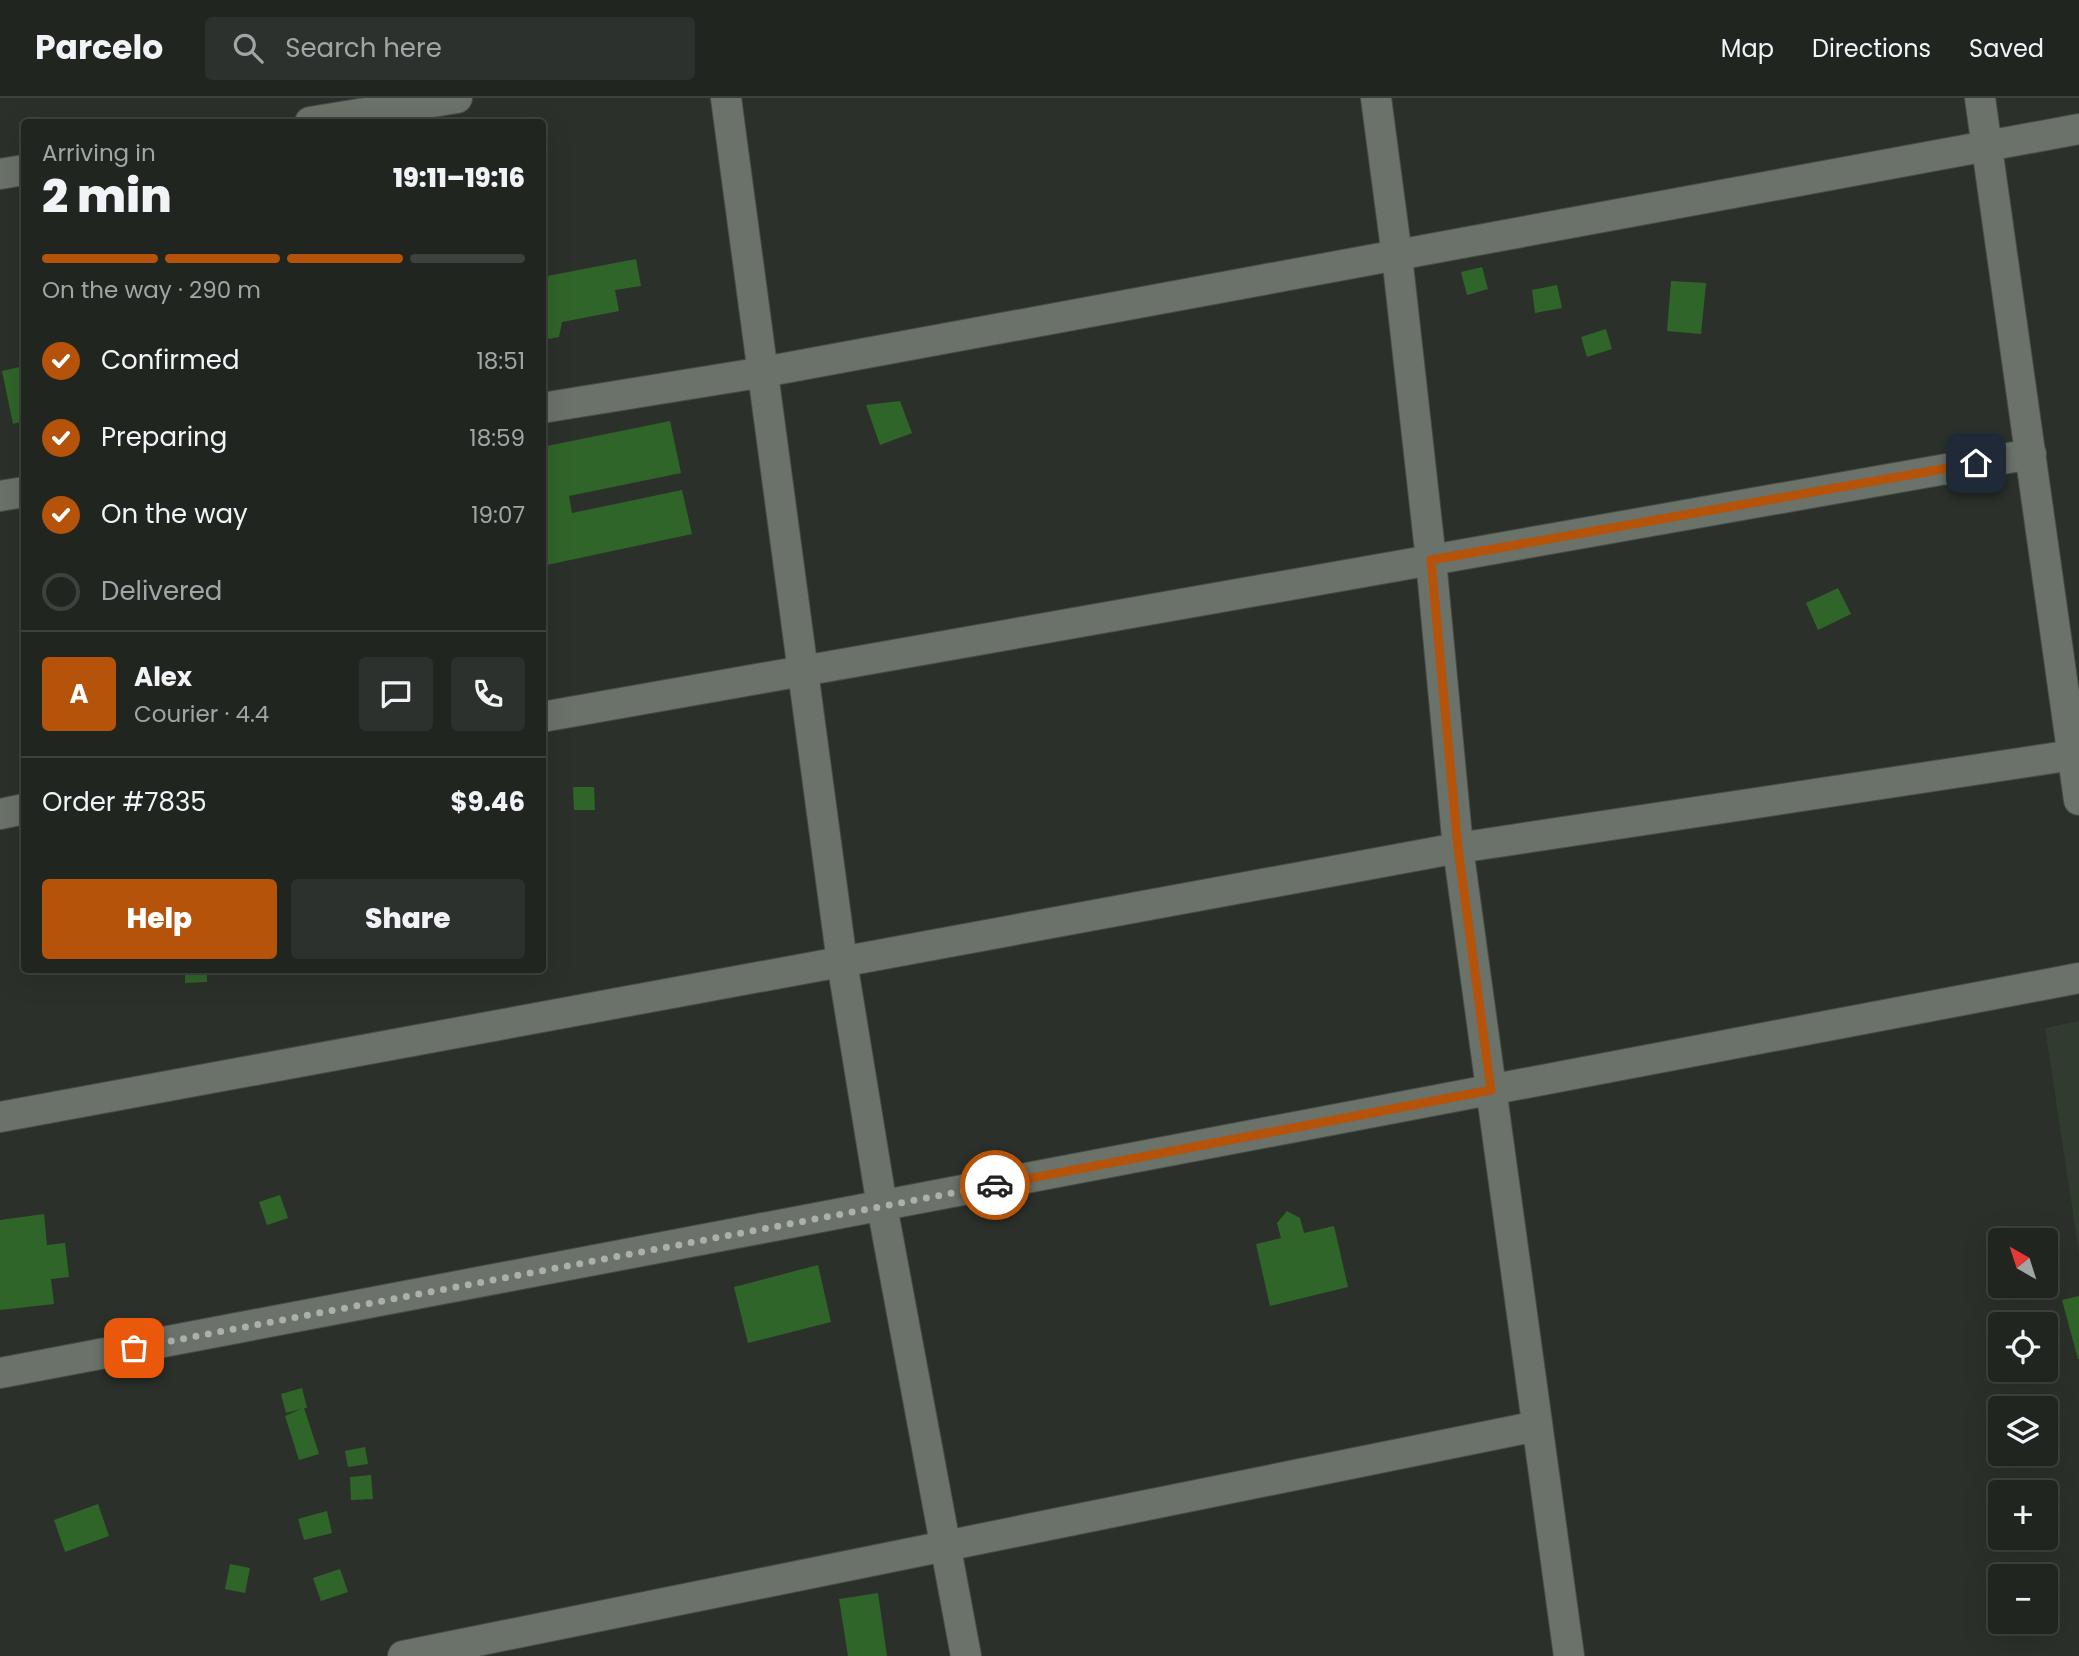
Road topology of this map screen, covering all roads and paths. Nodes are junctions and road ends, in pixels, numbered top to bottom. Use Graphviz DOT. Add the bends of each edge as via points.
graph roads {
  1 [pos="457,98"];
  2 [pos="726,98"];
  3 [pos="1376,98"];
  4 [pos="1980,98"];
  5 [pos="328,119"];
  6 [pos="2079,129"];
  7 [pos="1987,147"];
  8 [pos="21,170"];
  9 [pos="0,174"];
  10 [pos="1397,256"];
  11 [pos="764,372"];
  12 [pos="546,407"];
  13 [pos="2031,454"];
  14 [pos="21,492"];
  15 [pos="0,496"];
  16 [pos="1431,560"];
  17 [pos="802,670"];
  18 [pos="546,716"];
  19 [pos="2073,755"];
  20 [pos="2079,800"];
  21 [pos="21,810"];
  22 [pos="0,814"];
  23 [pos="1458,848"];
  24 [pos="842,962"];
  25 [pos="2079,978"];
  26 [pos="1491,1090"];
  27 [pos="0,1117"];
  28 [pos="882,1206"];
  29 [pos="0,1373"];
  30 [pos="1537,1426"];
  31 [pos="947,1547"];
  32 [pos="403,1656"];
  33 [pos="966,1656"];
  34 [pos="1569,1656"];
  1 -- 5 [label="street"];
  2 -- 11 [label="street"];
  3 -- 10 [label="street"];
  4 -- 7 [label="street"];
  6 -- 7 [label="street"];
  7 -- 10 [label="street"];
  7 -- 13 [label="street"];
  8 -- 9 [label="street"];
  10 -- 11 [label="street"];
  10 -- 16 [label="street"];
  11 -- 12 [label="street"];
  11 -- 17 [label="street"];
  13 -- 16 [label="street"];
  13 -- 19 [label="street"];
  14 -- 15 [label="street"];
  16 -- 17 [label="street"];
  16 -- 23 [label="street"];
  17 -- 18 [label="street"];
  17 -- 24 [label="street"];
  19 -- 20 [label="street"];
  19 -- 23 [label="street"];
  21 -- 22 [label="street"];
  23 -- 24 [label="street"];
  23 -- 26 [label="street"];
  24 -- 27 [label="street"];
  24 -- 28 [label="street"];
  25 -- 26 [label="street"];
  26 -- 28 [label="street"];
  26 -- 30 [label="street"];
  28 -- 29 [label="street"];
  28 -- 31 [label="street"];
  30 -- 31 [label="street"];
  30 -- 34 [label="street"];
  31 -- 32 [label="street"];
  31 -- 33 [label="street"];
}
